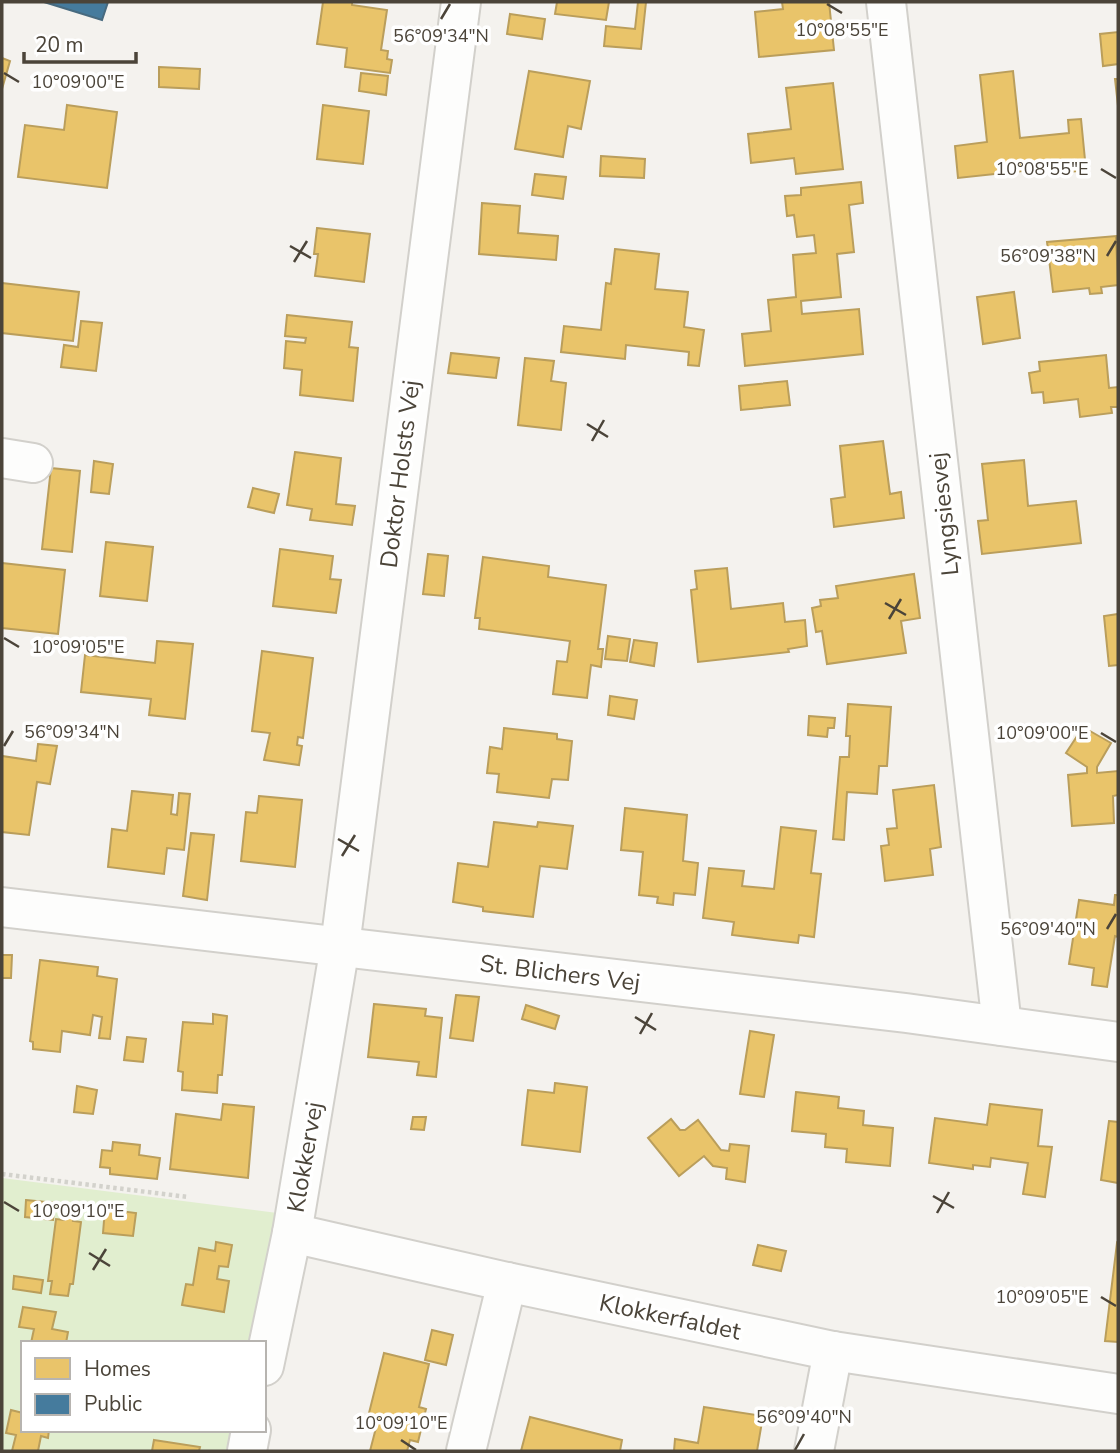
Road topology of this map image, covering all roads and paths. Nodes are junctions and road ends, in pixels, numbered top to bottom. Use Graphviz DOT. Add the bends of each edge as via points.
graph roads {
  1 [pos="461,2"];
  2 [pos="886,2"];
  3 [pos="2,907"];
  4 [pos="340,946"];
  5 [pos="1002,1026"];
  6 [pos="1118,1042"];
  7 [pos="2,1174"];
  8 [pos="188,1197"];
  9 [pos="292,1233"];
  10 [pos="507,1282"];
  11 [pos="833,1351"];
  12 [pos="266,1356"];
  13 [pos="1118,1394"];
  14 [pos="251,1432"];
  15 [pos="247,1451"];
  16 [pos="466,1451"];
  17 [pos="814,1451"];
  1 -- 4 [label="street, Doktor Holsts Vej"];
  2 -- 5 [label="street, Lyngsiesvej"];
  3 -- 4 [label="street, St. Blichers Vej"];
  4 -- 5 [label="street, St. Blichers Vej"];
  4 -- 9 [label="street, Klokkervej"];
  5 -- 6 [label="street, St. Blichers Vej"];
  7 -- 8 [label="path"];
  9 -- 10 [label="street, Klokkerfaldet"];
  9 -- 12 [label="street, Klokkervej"];
  10 -- 11 [label="street, Klokkerfaldet"];
  10 -- 16 [label="street"];
  11 -- 13 [label="street, Klokkerfaldet"];
  11 -- 17 [label="street"];
  14 -- 15 [label="street"];
}
